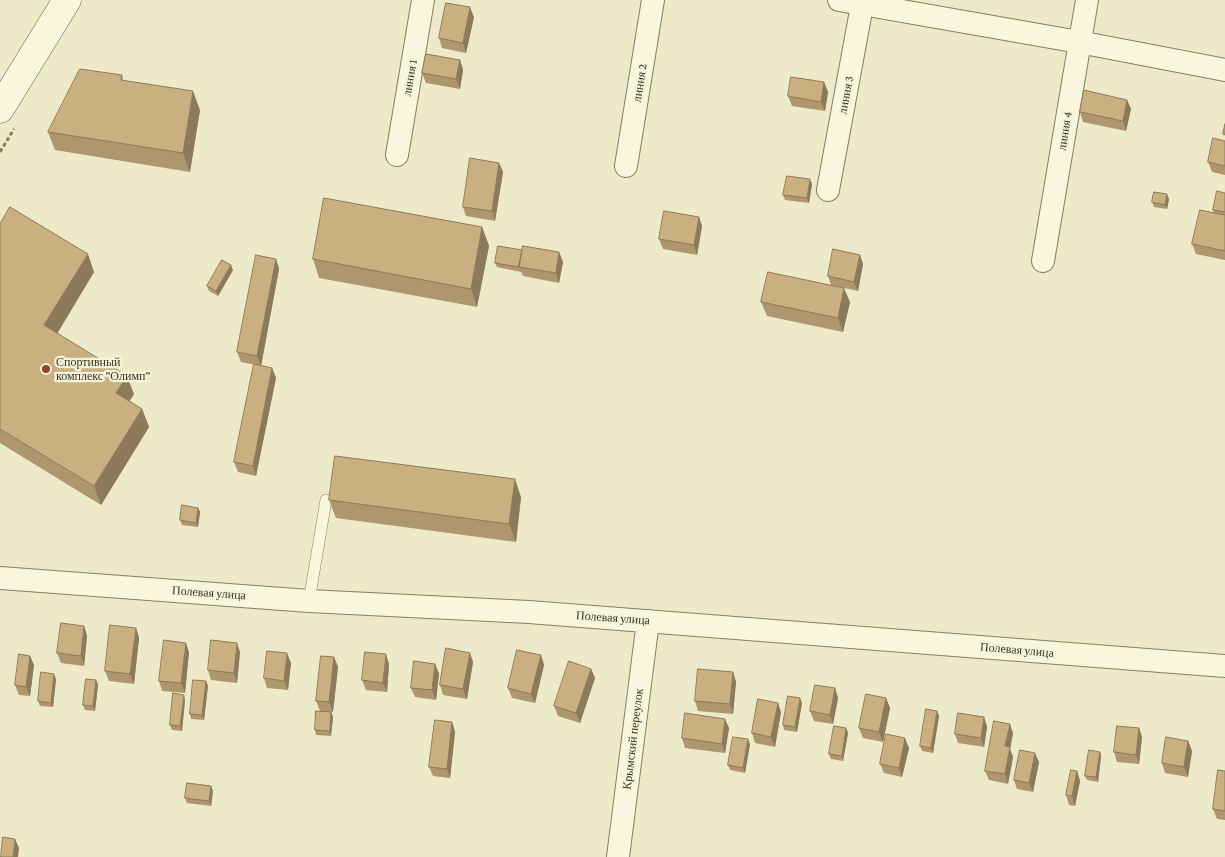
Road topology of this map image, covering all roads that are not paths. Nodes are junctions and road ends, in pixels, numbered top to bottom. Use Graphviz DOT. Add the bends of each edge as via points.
graph roads {
  1 [pos="67,0"];
  2 [pos="424,0"];
  3 [pos="653,0"];
  4 [pos="839,0"];
  5 [pos="1087,0"];
  6 [pos="863,2"];
  7 [pos="1079,42"];
  8 [pos="1225,70"];
  9 [pos="0,109"];
  10 [pos="397,155"];
  11 [pos="626,166"];
  12 [pos="828,190"];
  13 [pos="1044,261"];
  14 [pos="326,500"];
  15 [pos="0,578"];
  16 [pos="310,601"];
  17 [pos="648,621"];
  18 [pos="1225,666"];
  19 [pos="618,857"];
  1 -- 9 [label="main road"];
  2 -- 10 [label="street, линия 1"];
  3 -- 11 [label="street, линия 2"];
  4 -- 6 [label="street"];
  5 -- 7 [label="street, линия 4"];
  6 -- 7 [label="street"];
  6 -- 12 [label="street, линия 3"];
  7 -- 8 [label="street"];
  7 -- 13 [label="street, линия 4"];
  14 -- 16 [label="lane"];
  15 -- 16 [label="street, Полевая улица"];
  16 -- 17 [label="street, Полевая улица"];
  17 -- 18 [label="street, Полевая улица"];
  17 -- 19 [label="street, Крымский переулок"];
}
